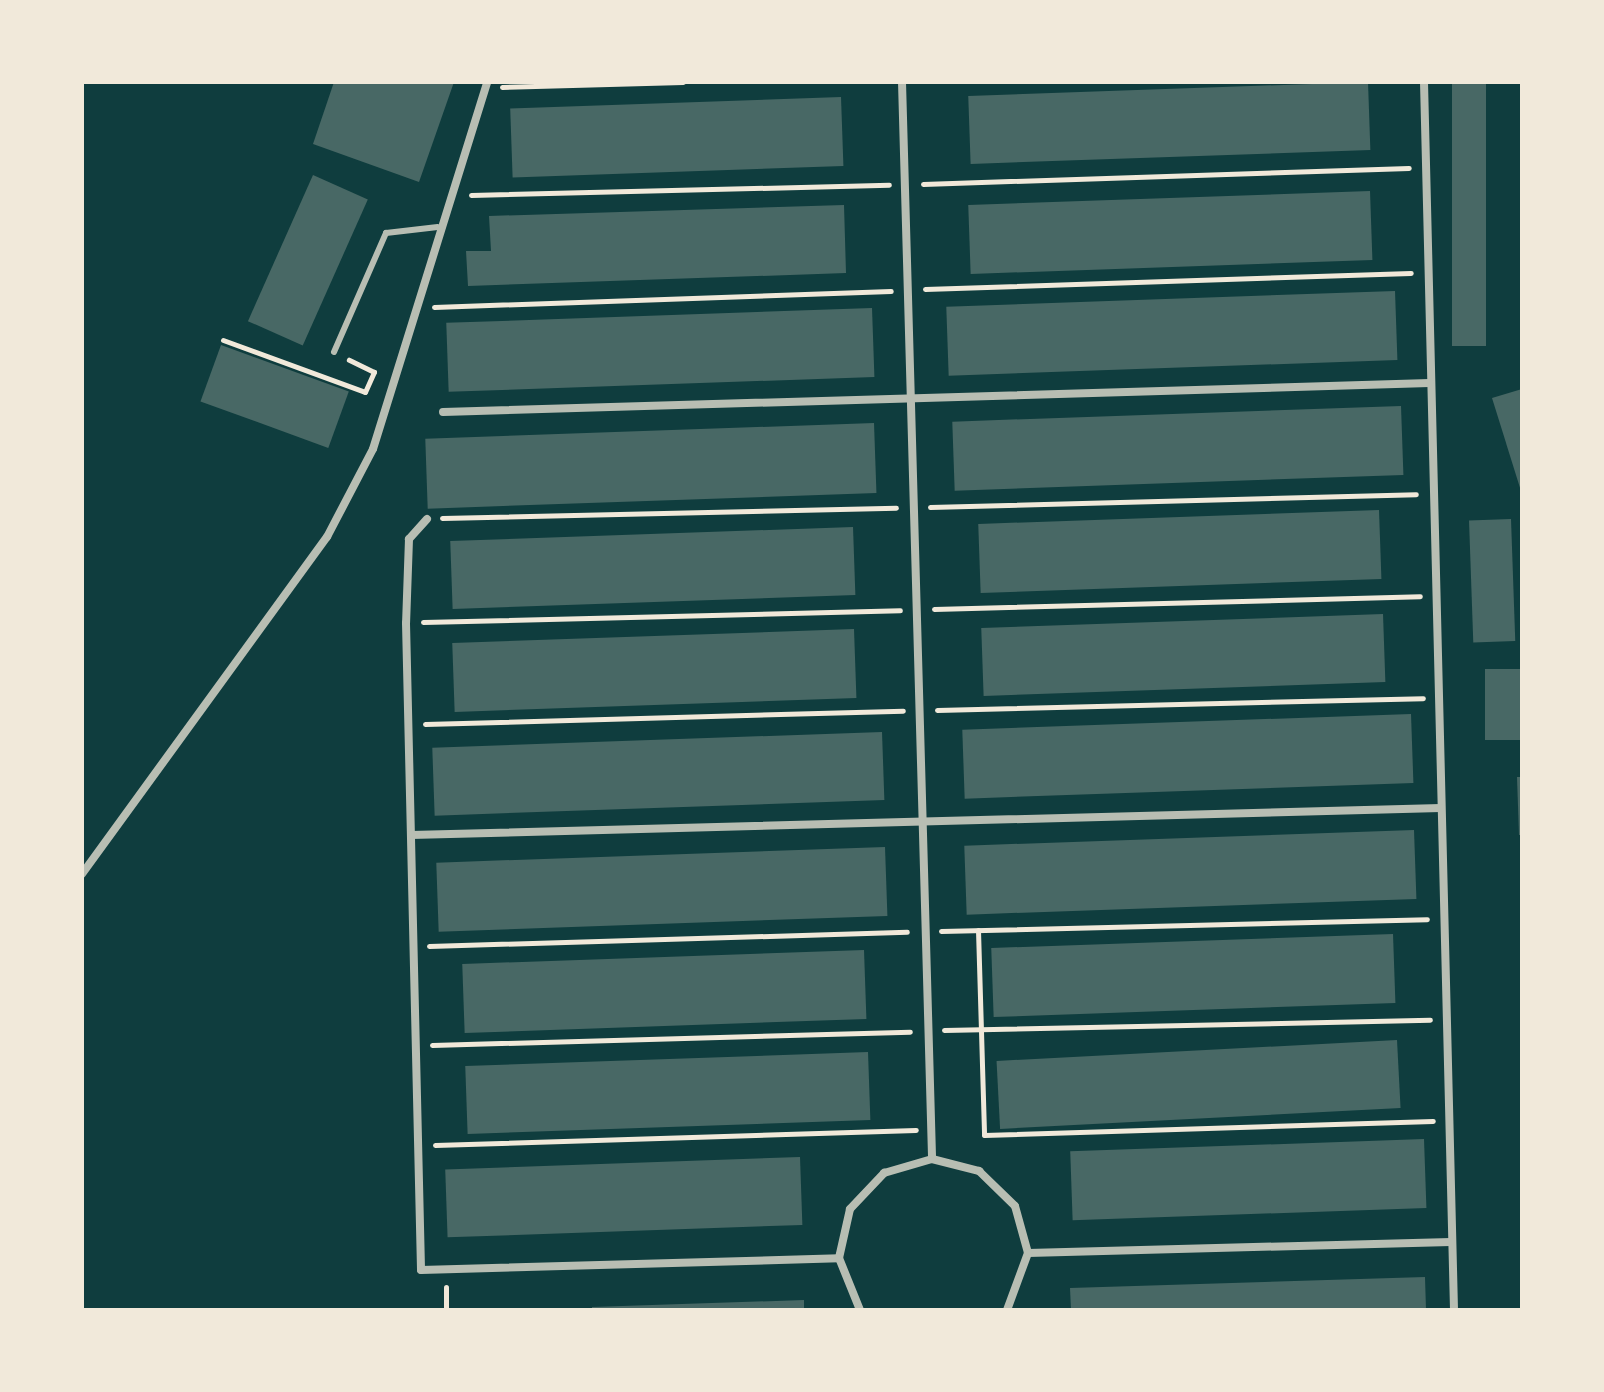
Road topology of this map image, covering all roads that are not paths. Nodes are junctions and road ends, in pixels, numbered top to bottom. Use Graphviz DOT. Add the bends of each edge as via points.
graph roads {
  1 [pos="902,82"];
  2 [pos="1424,82"];
  3 [pos="486,85"];
  4 [pos="438,227"];
  5 [pos="334,352"];
  6 [pos="1430,383"];
  7 [pos="910,399"];
  8 [pos="443,412"];
  9 [pos="427,519"];
  10 [pos="1441,808"];
  11 [pos="928,821"];
  12 [pos="411,835"];
  13 [pos="82,874"];
  14 [pos="932,1159"];
  15 [pos="1451,1242"];
  16 [pos="1028,1253"];
  17 [pos="839,1258"];
  18 [pos="860,1310"];
  19 [pos="1007,1310"];
  20 [pos="1454,1310"];
  1 -- 7 [label="street"];
  2 -- 6 [label="street"];
  3 -- 4 [label="street"];
  4 -- 5 [label="lane" via="386,233"];
  4 -- 13 [label="street" via="392,399 327,537"];
  6 -- 7 [label="street"];
  6 -- 10 [label="street"];
  7 -- 8 [label="street"];
  7 -- 11 [label="street"];
  9 -- 12 [label="street" via="409,539"];
  10 -- 11 [label="street"];
  10 -- 15 [label="street"];
  11 -- 12 [label="street"];
  11 -- 14 [label="street"];
  12 -- 17 [label="street" via="421,1270"];
  14 -- 16 [label="street" via="979,1171 1015,1206"];
  14 -- 17 [label="street" via="876,1182 850,1209"];
  15 -- 16 [label="street"];
  15 -- 20 [label="street"];
  16 -- 19 [label="street"];
  17 -- 18 [label="street"];
}
